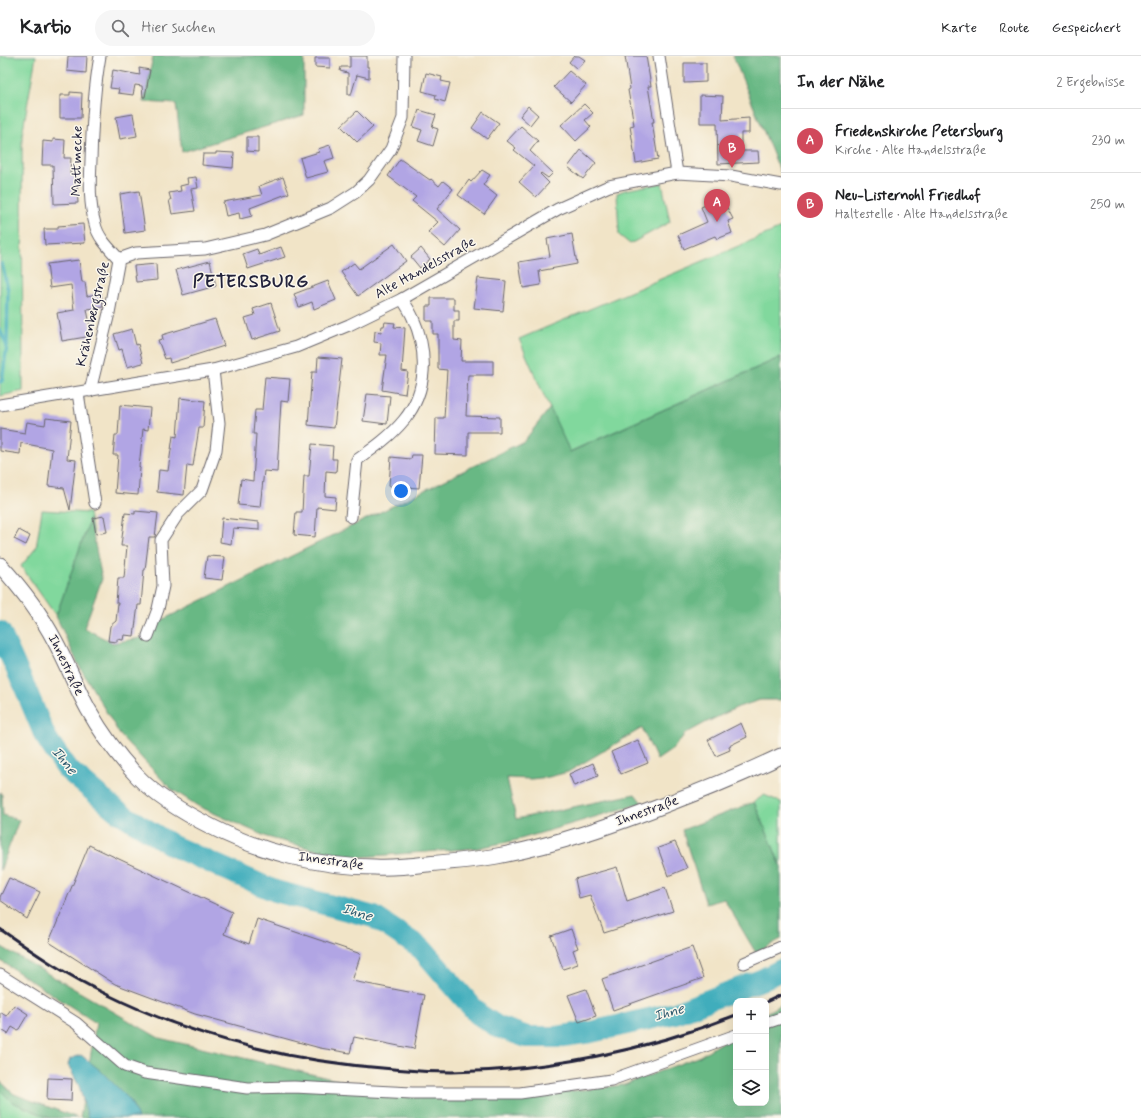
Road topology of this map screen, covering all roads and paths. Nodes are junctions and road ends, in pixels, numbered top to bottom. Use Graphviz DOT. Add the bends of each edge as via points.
graph roads {
  1 [pos="100,56"];
  2 [pos="404,56"];
  3 [pos="659,56"];
  4 [pos="677,173"];
  5 [pos="781,185"];
  6 [pos="119,259"];
  7 [pos="402,299"];
  8 [pos="213,370"];
  9 [pos="90,391"];
  10 [pos="78,393"];
  11 [pos="0,405"];
  12 [pos="96,503"];
  13 [pos="351,517"];
  14 [pos="0,565"];
  15 [pos="148,636"];
  16 [pos="781,756"];
  17 [pos="781,947"];
  18 [pos="744,963"];
  19 [pos="0,975"];
  20 [pos="781,1018"];
  21 [pos="769,1022"];
  22 [pos="733,1036"];
  1 -- 6 [label="street, Mattmecke" via="91,133 90,194 95,226 106,245"];
  2 -- 6 [label="street, Krähenbergstraße" via="403,118 391,149 369,180 356,192 331,208 265,235 205,250 136,253"];
  3 -- 4 [label="street"];
  4 -- 5 [label="street, Alte Handelsstraße" via="730,176"];
  4 -- 7 [label="street, Alte Handelsstraße" via="609,186 558,209"];
  6 -- 9 [label="street, Krähenbergstraße"];
  7 -- 8 [label="street, Alte Handelsstraße" via="296,347"];
  7 -- 13 [label="street" via="413,318 420,340 423,380 417,400 404,420 383,441 357,460"];
  8 -- 9 [label="street, Alte Handelsstraße"];
  8 -- 15 [label="street" via="219,423 216,450 202,490 178,514 161,540 163,586"];
  9 -- 10 [label="street, Alte Handelsstraße"];
  10 -- 11 [label="street, Alte Handelsstraße"];
  10 -- 12 [label="street"];
  14 -- 16 [label="main road, Ihnestraße" via="40,613 87,707 120,757 141,779 198,820 232,837 267,850 338,865 375,868 498,856 543,845 641,814"];
  17 -- 18 [label="street"];
  19 -- 22 [label="street" via="76,1023 125,1066 145,1073 247,1088 520,1093 611,1080"];
  20 -- 21 [label="street"];
}
